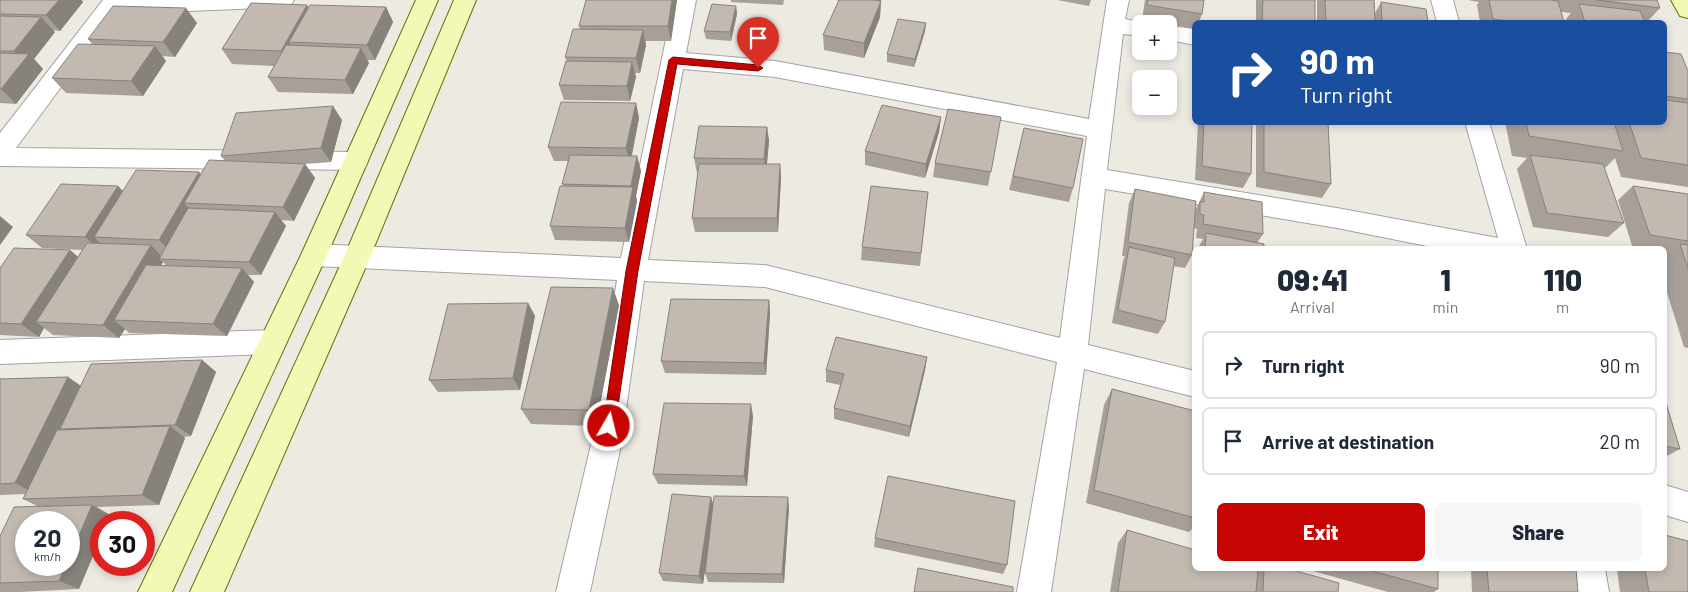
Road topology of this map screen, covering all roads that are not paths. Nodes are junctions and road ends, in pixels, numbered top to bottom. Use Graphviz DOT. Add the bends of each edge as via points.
graph roads {
  1 [pos="283,0"];
  2 [pos="427,0"];
  3 [pos="465,0"];
  4 [pos="685,0"];
  5 [pos="1118,0"];
  6 [pos="1442,0"];
  7 [pos="1682,0"];
  8 [pos="111,3"];
  9 [pos="1688,12"];
  10 [pos="1447,20"];
  11 [pos="1113,25"];
  12 [pos="1132,28"];
  13 [pos="1177,34"];
  14 [pos="1192,37"];
  15 [pos="673,60"];
  16 [pos="1478,125"];
  17 [pos="1101,130"];
  18 [pos="0,151"];
  19 [pos="0,157"];
  20 [pos="356,161"];
  21 [pos="1095,178"];
  22 [pos="1482,246"];
  23 [pos="1513,246"];
  24 [pos="314,255"];
  25 [pos="358,257"];
  26 [pos="632,271"];
  27 [pos="271,342"];
  28 [pos="0,352"];
  29 [pos="1072,355"];
  30 [pos="1192,383"];
  31 [pos="1667,501"];
  32 [pos="1688,506"];
  33 [pos="1589,571"];
  34 [pos="155,592"];
  35 [pos="207,592"];
  36 [pos="573,592"];
  37 [pos="1034,592"];
  38 [pos="1592,592"];
  1 -- 8 [label="street"];
  2 -- 20 [label="street"];
  3 -- 25 [label="street"];
  4 -- 15 [label="street"];
  5 -- 11 [label="street"];
  6 -- 10 [label="street"];
  7 -- 9 [label="street"];
  8 -- 18 [label="street"];
  11 -- 12 [label="street"];
  11 -- 17 [label="street"];
  13 -- 14 [label="street"];
  15 -- 17 [label="street" via="775,70"];
  15 -- 26 [label="street"];
  16 -- 23 [label="street"];
  17 -- 21 [label="street"];
  19 -- 20 [label="street"];
  20 -- 24 [label="street"];
  21 -- 22 [label="street"];
  21 -- 29 [label="street"];
  24 -- 25 [label="street"];
  24 -- 27 [label="street"];
  25 -- 26 [label="street"];
  25 -- 35 [label="street"];
  26 -- 29 [label="street" via="765,276"];
  26 -- 36 [label="street" via="606,445"];
  27 -- 28 [label="street"];
  27 -- 34 [label="street"];
  29 -- 30 [label="street"];
  29 -- 37 [label="street"];
  31 -- 32 [label="street"];
  33 -- 38 [label="street"];
}
